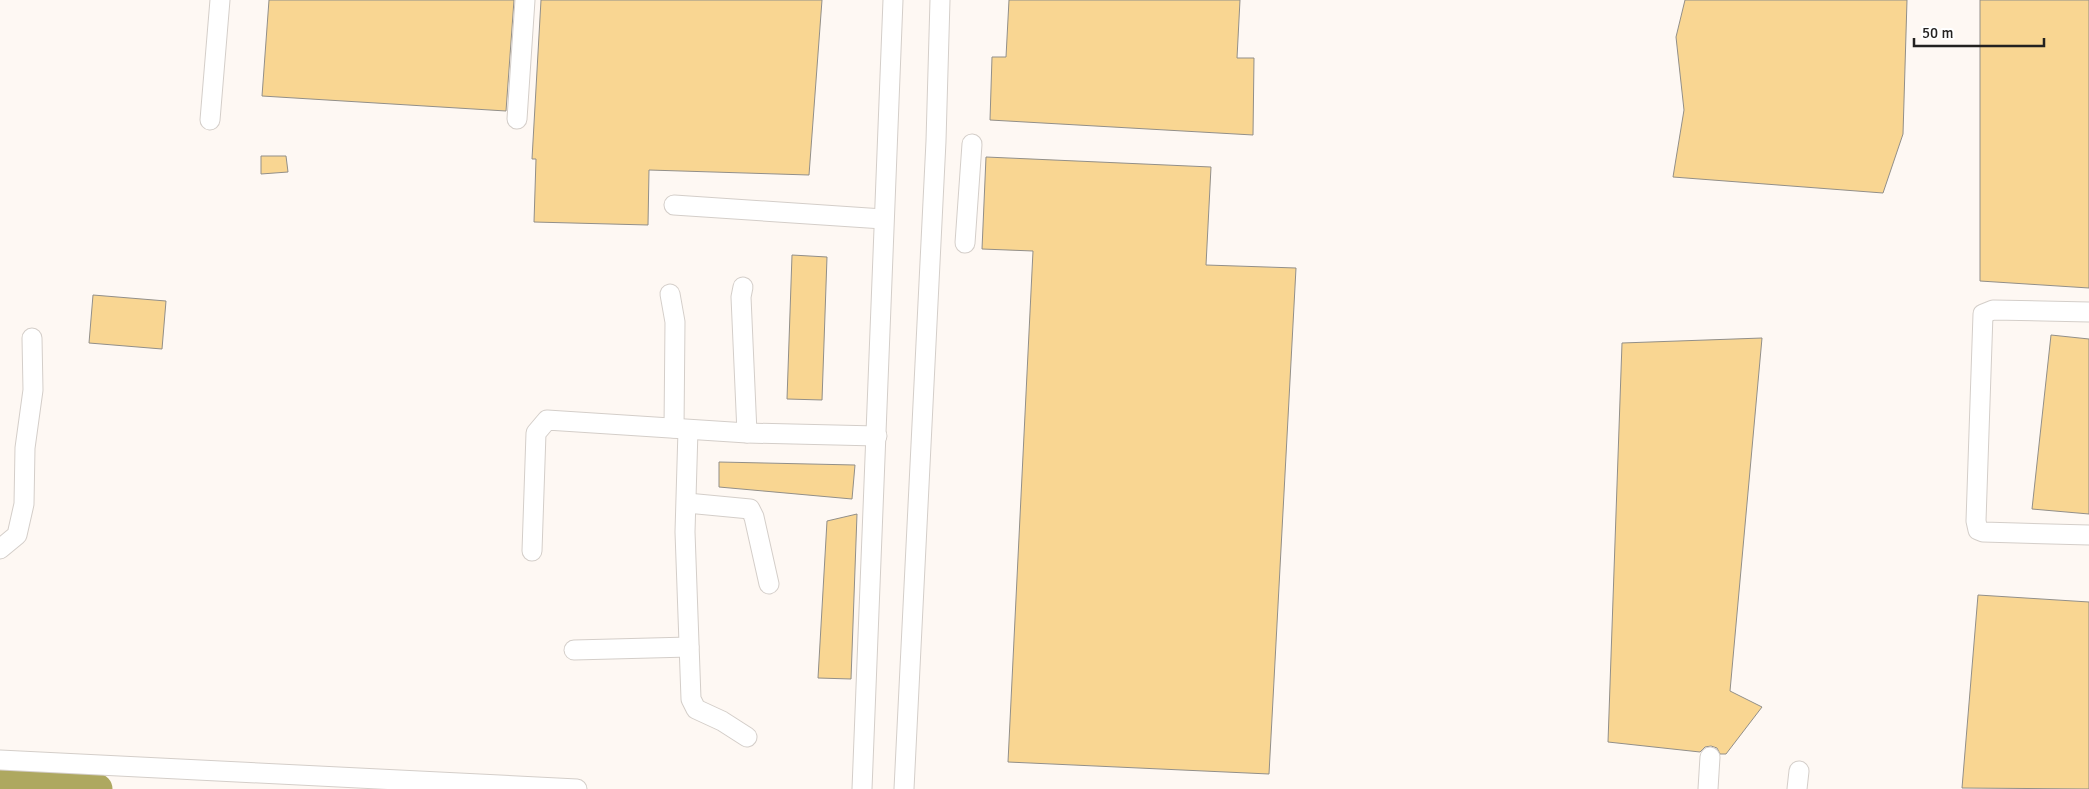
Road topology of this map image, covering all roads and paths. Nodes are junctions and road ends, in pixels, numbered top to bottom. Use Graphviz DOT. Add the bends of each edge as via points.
graph roads {
  1 [pos="220,0"];
  2 [pos="525,0"];
  3 [pos="893,0"];
  4 [pos="940,0"];
  5 [pos="517,119"];
  6 [pos="210,120"];
  7 [pos="972,144"];
  8 [pos="674,205"];
  9 [pos="883,219"];
  10 [pos="965,243"];
  11 [pos="742,287"];
  12 [pos="670,294"];
  13 [pos="2089,312"];
  14 [pos="32,338"];
  15 [pos="681,429"];
  16 [pos="747,432"];
  17 [pos="877,436"];
  18 [pos="687,503"];
  19 [pos="2089,535"];
  20 [pos="0,549"];
  21 [pos="532,551"];
  22 [pos="769,584"];
  23 [pos="689,647"];
  24 [pos="574,650"];
  25 [pos="747,737"];
  26 [pos="1710,757"];
  27 [pos="0,760"];
  28 [pos="577,789"];
  29 [pos="862,789"];
  30 [pos="904,789"];
  31 [pos="1708,789"];
  1 -- 6 [label="street"];
  2 -- 5 [label="street"];
  3 -- 9 [label="street"];
  4 -- 30 [label="street"];
  7 -- 10 [label="street"];
  8 -- 9 [label="street"];
  9 -- 17 [label="street"];
  11 -- 16 [label="street"];
  12 -- 15 [label="street" via="675,322"];
  13 -- 19 [label="street" via="1993,310 1983,314 1976,521 1978,530 1983,532"];
  14 -- 20 [label="street" via="33,390 24,504 17,535"];
  15 -- 16 [label="street"];
  15 -- 18 [label="street"];
  15 -- 21 [label="street" via="546,420 536,432"];
  16 -- 17 [label="street"];
  17 -- 29 [label="street"];
  18 -- 22 [label="street" via="750,509"];
  18 -- 23 [label="street"];
  23 -- 24 [label="street"];
  23 -- 25 [label="street" via="691,699 696,709"];
  26 -- 31 [label="street"];
  27 -- 28 [label="street"];
}
